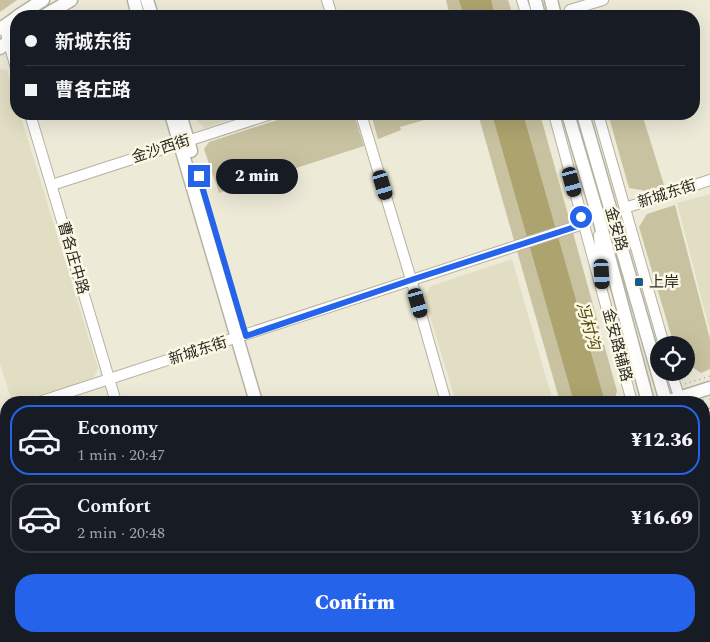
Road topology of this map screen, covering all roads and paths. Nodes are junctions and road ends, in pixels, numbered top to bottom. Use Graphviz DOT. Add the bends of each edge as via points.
graph roads {
  1 [pos="42,0"];
  2 [pos="71,0"];
  3 [pos="603,0"];
  4 [pos="570,9"];
  5 [pos="27,10"];
  6 [pos="54,10"];
  7 [pos="2,28"];
  8 [pos="8,41"];
  9 [pos="32,120"];
  10 [pos="174,120"];
  11 [pos="181,120"];
  12 [pos="252,120"];
  13 [pos="363,120"];
  14 [pos="556,120"];
  15 [pos="570,120"];
  16 [pos="585,120"];
  17 [pos="600,120"];
  18 [pos="184,142"];
  19 [pos="710,180"];
  20 [pos="52,185"];
  21 [pos="625,208"];
  22 [pos="599,219"];
  23 [pos="584,224"];
  24 [pos="411,280"];
  25 [pos="603,293"];
  26 [pos="661,336"];
  27 [pos="242,337"];
  28 [pos="109,379"];
  29 [pos="675,381"];
  30 [pos="710,388"];
  31 [pos="58,396"];
  32 [pos="114,396"];
  33 [pos="255,396"];
  34 [pos="263,396"];
  35 [pos="444,396"];
  36 [pos="630,396"];
  37 [pos="646,396"];
  38 [pos="664,396"];
  39 [pos="679,396"];
  40 [pos="690,396"];
  1 -- 5 [label="main road"];
  2 -- 6 [label="main road"];
  3 -- 4 [label="street"];
  7 -- 8 [label="street"];
  9 -- 20 [label="street, 曹各庄中路"];
  10 -- 18 [label="main road"];
  11 -- 18 [label="main road"];
  12 -- 18 [label="street, 金沙西街"];
  13 -- 24 [label="street"];
  14 -- 23 [label="street, 金安路辅路"];
  15 -- 22 [label="main road, 金安路"];
  16 -- 38 [label="main road, 金安路"];
  17 -- 21 [label="street"];
  18 -- 20 [label="street, 金沙西街"];
  18 -- 27 [label="main road"];
  19 -- 21 [label="street, 新城东街"];
  20 -- 28 [label="street, 曹各庄中路"];
  21 -- 26 [label="street"];
  22 -- 25 [label="street"];
  22 -- 37 [label="main road, 金安路"];
  23 -- 24 [label="street, 新城东街"];
  23 -- 25 [label="street, 金安路辅路"];
  24 -- 27 [label="street, 新城东街"];
  24 -- 35 [label="street"];
  25 -- 36 [label="street, 金安路辅路"];
  27 -- 28 [label="street, 新城东街"];
  27 -- 33 [label="main road"];
  27 -- 34 [label="main road"];
  28 -- 31 [label="street, 新城东街"];
  28 -- 32 [label="street, 曹各庄中路"];
  29 -- 39 [label="street"];
  30 -- 40 [label="main road"];
}
